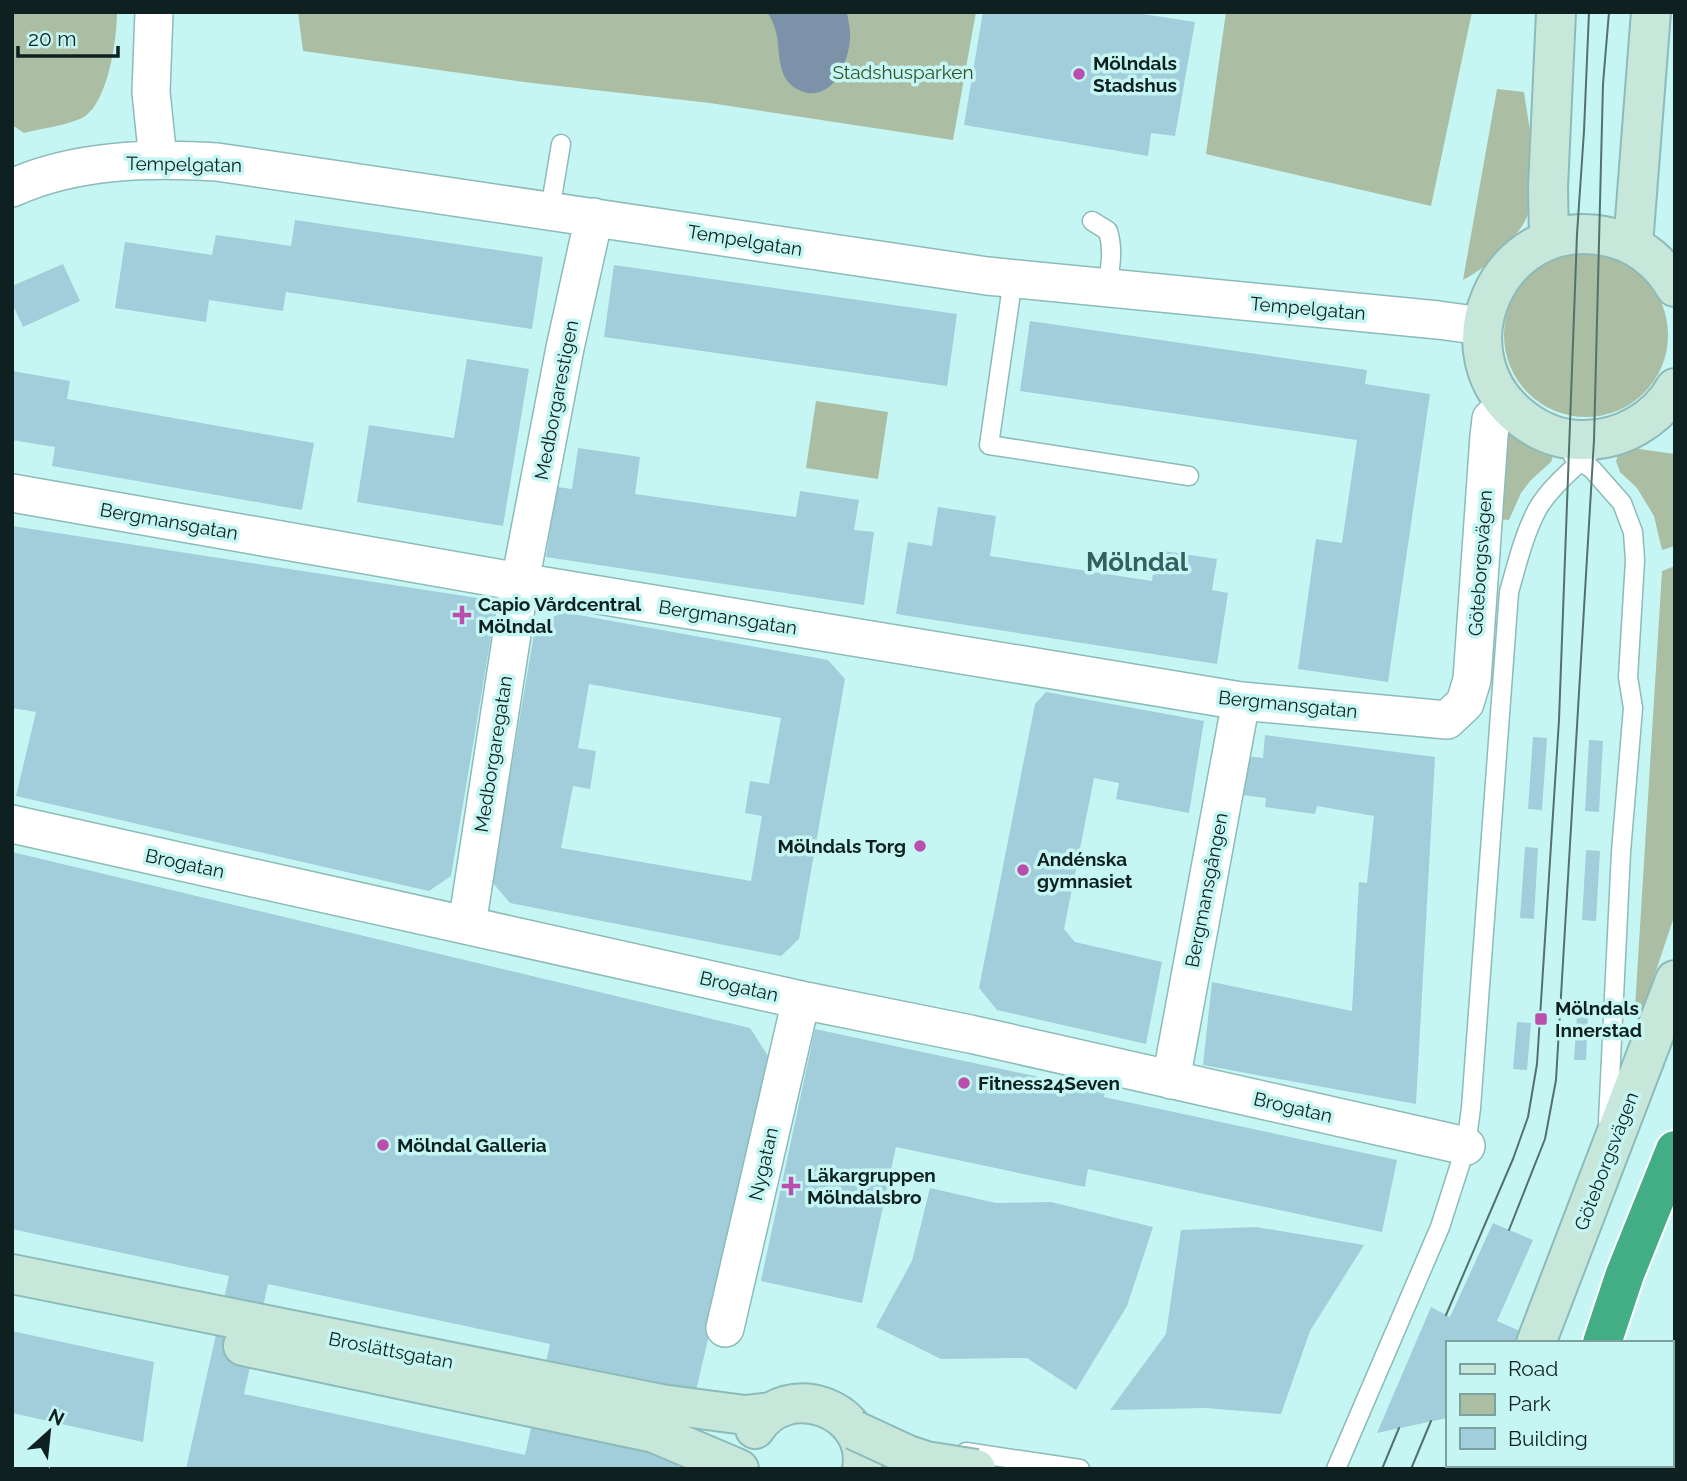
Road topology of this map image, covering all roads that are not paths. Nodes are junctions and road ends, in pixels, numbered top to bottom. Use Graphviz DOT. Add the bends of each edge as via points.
graph roads {
  1 [pos="154,12"];
  2 [pos="1556,12"];
  3 [pos="1651,12"];
  4 [pos="561,144"];
  5 [pos="158,160"];
  6 [pos="12,188"];
  7 [pos="550,210"];
  8 [pos="594,217"];
  9 [pos="1092,221"];
  10 [pos="1549,240"];
  11 [pos="1633,245"];
  12 [pos="1013,279"];
  13 [pos="1675,287"];
  14 [pos="1107,289"];
  15 [pos="1482,326"];
  16 [pos="1675,387"];
  17 [pos="1507,404"];
  18 [pos="1661,426"];
  19 [pos="1592,450"];
  20 [pos="1189,476"];
  21 [pos="12,494"];
  22 [pos="520,582"];
  23 [pos="1241,701"];
  24 [pos="1447,720"];
  25 [pos="12,824"];
  26 [pos="467,925"];
  27 [pos="1675,980"];
  28 [pos="801,1000"];
  29 [pos="1171,1080"];
  30 [pos="1466,1146"];
  31 [pos="1675,1150"];
  32 [pos="1606,1160"];
  33 [pos="12,1274"];
  34 [pos="12,1293"];
  35 [pos="725,1328"];
  36 [pos="1537,1341"];
  37 [pos="1603,1341"];
  38 [pos="771,1412"];
  39 [pos="854,1430"];
  40 [pos="738,1469"];
  41 [pos="746,1469"];
  42 [pos="863,1469"];
  43 [pos="951,1469"];
  44 [pos="976,1469"];
  45 [pos="1080,1469"];
  46 [pos="1336,1469"];
  1 -- 5 [label="street" via="151,92"];
  2 -- 10 [label="street"];
  3 -- 11 [label="street"];
  4 -- 7 [label="lane"];
  5 -- 6 [label="street, Tempelgatan" via="85,166 42,175"];
  5 -- 7 [label="street, Tempelgatan" via="253,165"];
  7 -- 8 [label="street, Tempelgatan"];
  8 -- 12 [label="street, Tempelgatan"];
  8 -- 22 [label="street, Medborgarestigen"];
  9 -- 14 [label="lane" via="1108,231 1111,243"];
  10 -- 11 [label="street" via="1577,233"];
  10 -- 15 [label="street" via="1520,256 1503,274 1490,294"];
  11 -- 13 [label="street" via="1660,266"];
  12 -- 14 [label="street, Tempelgatan"];
  12 -- 20 [label="lane" via="989,445"];
  14 -- 15 [label="street, Tempelgatan"];
  15 -- 17 [label="street" via="1486,368"];
  16 -- 18 [label="street" via="1660,408"];
  17 -- 19 [label="street" via="1544,431"];
  17 -- 24 [label="street, Göteborgsvägen" via="1491,419 1472,680 1465,702"];
  18 -- 19 [label="street" via="1633,428"];
  19 -- 30 [label="lane" via="1539,508 1509,592"];
  19 -- 32 [label="lane" via="1607,484 1622,503 1633,532 1635,560 1628,677 1633,708"];
  21 -- 22 [label="street, Bergmansgatan"];
  22 -- 23 [label="street, Bergmansgatan"];
  22 -- 26 [label="street, Medborgaregatan"];
  23 -- 24 [label="street, Bergmansgatan"];
  23 -- 29 [label="street, Bergmansgången"];
  25 -- 26 [label="street, Brogatan"];
  26 -- 28 [label="street, Brogatan"];
  27 -- 32 [label="street, Göteborgsvägen"];
  28 -- 29 [label="street, Brogatan"];
  28 -- 35 [label="street, Nygatan"];
  29 -- 30 [label="street, Brogatan"];
  30 -- 46 [label="lane" via="1440,1227"];
  31 -- 37 [label="highway"];
  32 -- 36 [label="street, Göteborgsvägen"];
  33 -- 38 [label="street, Broslättsgatan" via="661,1404 745,1415"];
  34 -- 40 [label="street, Broslättsgatan" via="654,1433"];
  38 -- 39 [label="street, Broslättsgatan" via="807,1402 842,1415"];
  38 -- 41 [label="street" via="749,1438"];
  39 -- 42 [label="street"];
  39 -- 44 [label="street, Broslättsgatan, bridge" via="926,1461"];
  43 -- 45 [label="lane" via="954,1450"];
}
